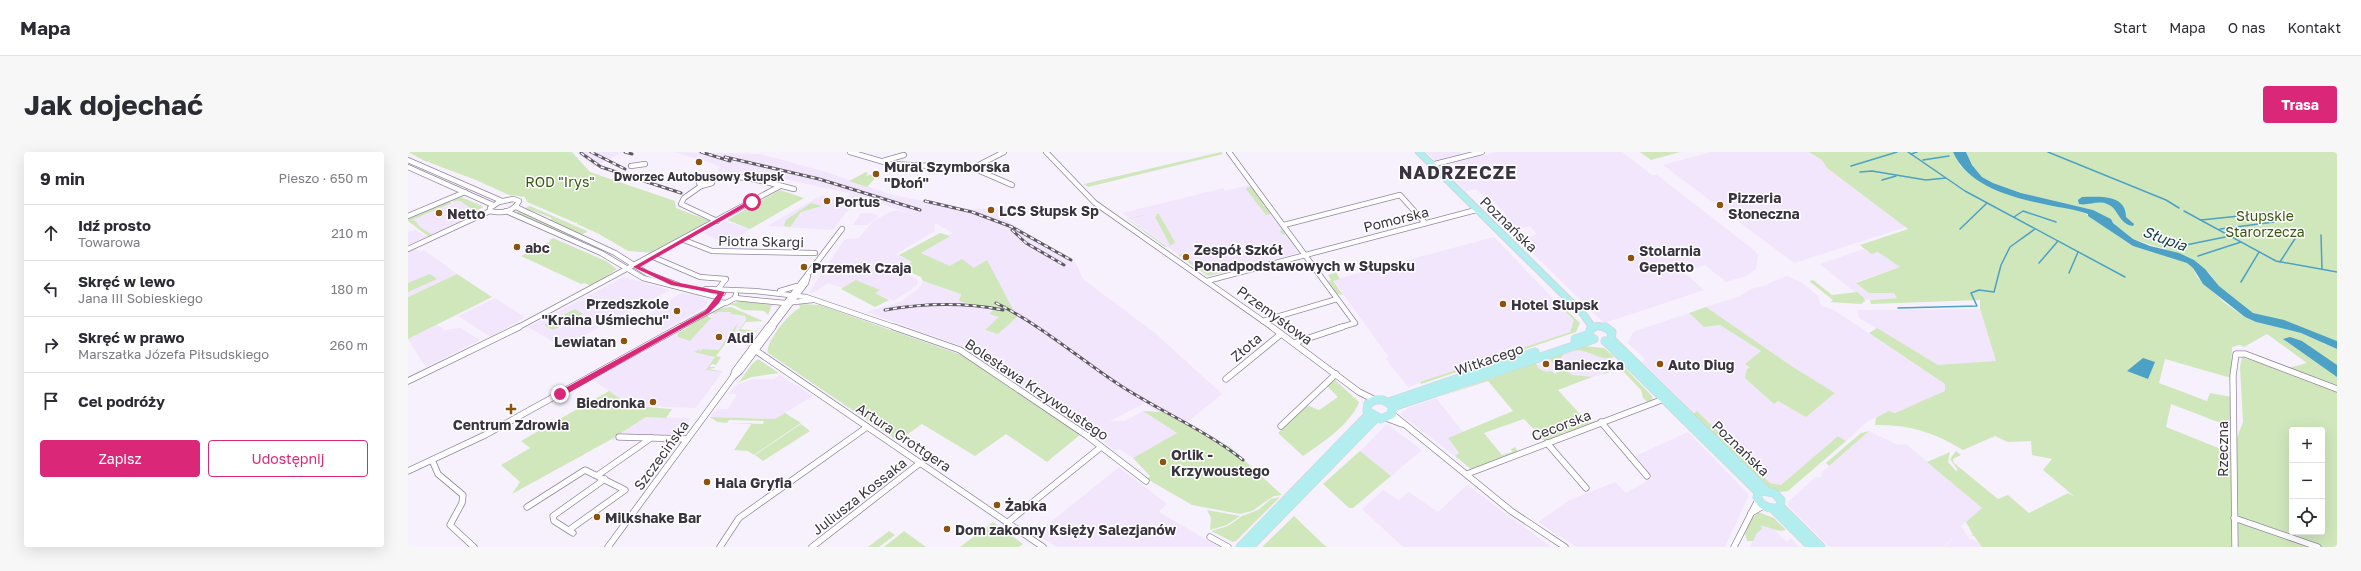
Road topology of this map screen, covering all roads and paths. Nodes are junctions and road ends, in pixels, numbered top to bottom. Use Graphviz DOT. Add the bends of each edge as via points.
graph roads {
  1 [pos="850,152"];
  2 [pos="1004,152"];
  3 [pos="1046,152"];
  4 [pos="1229,152"];
  5 [pos="1419,152"];
  6 [pos="1482,152"];
  7 [pos="905,153"];
  8 [pos="408,160"];
  9 [pos="880,161"];
  10 [pos="645,164"];
  11 [pos="896,164"];
  12 [pos="1431,165"];
  13 [pos="631,166"];
  14 [pos="408,167"];
  15 [pos="973,168"];
  16 [pos="1012,185"];
  17 [pos="780,186"];
  18 [pos="794,189"];
  19 [pos="465,192"];
  20 [pos="502,201"];
  21 [pos="493,205"];
  22 [pos="516,206"];
  23 [pos="1476,210"];
  24 [pos="506,211"];
  25 [pos="492,212"];
  26 [pos="408,216"];
  27 [pos="717,221"];
  28 [pos="1425,223"];
  29 [pos="1284,225"];
  30 [pos="842,230"];
  31 [pos="684,240"];
  32 [pos="408,249"];
  33 [pos="816,253"];
  34 [pos="1305,254"];
  35 [pos="653,257"];
  36 [pos="636,267"];
  37 [pos="628,271"];
  38 [pos="808,276"];
  39 [pos="1207,281"];
  40 [pos="798,285"];
  41 [pos="706,289"];
  42 [pos="718,289"];
  43 [pos="755,291"];
  44 [pos="777,292"];
  45 [pos="723,294"];
  46 [pos="791,295"];
  47 [pos="797,295"];
  48 [pos="736,296"];
  49 [pos="816,299"];
  50 [pos="1337,299"];
  51 [pos="717,300"];
  52 [pos="792,302"];
  53 [pos="724,303"];
  54 [pos="785,303"];
  55 [pos="707,312"];
  56 [pos="1583,314"];
  57 [pos="1263,321"];
  58 [pos="1601,326"];
  59 [pos="1281,334"];
  60 [pos="1592,334"];
  61 [pos="1608,340"];
  62 [pos="1294,343"];
  63 [pos="754,349"];
  64 [pos="1336,374"];
  65 [pos="1226,379"];
  66 [pos="408,381"];
  67 [pos="2337,388"];
  68 [pos="1664,399"];
  69 [pos="1372,402"];
  70 [pos="1390,410"];
  71 [pos="1369,414"];
  72 [pos="1376,418"];
  73 [pos="1602,422"];
  74 [pos="1281,426"];
  75 [pos="867,427"];
  76 [pos="619,438"];
  77 [pos="651,438"];
  78 [pos="687,439"];
  79 [pos="1547,443"];
  80 [pos="1101,447"];
  81 [pos="432,460"];
  82 [pos="920,463"];
  83 [pos="408,471"];
  84 [pos="1467,474"];
  85 [pos="598,475"];
  86 [pos="1314,475"];
  87 [pos="1647,476"];
  88 [pos="605,479"];
  89 [pos="1146,481"];
  90 [pos="1586,488"];
  91 [pos="1762,497"];
  92 [pos="1284,506"];
  93 [pos="527,507"];
  94 [pos="1776,507"];
  95 [pos="2234,518"];
  96 [pos="1007,523"];
  97 [pos="1210,537"];
  98 [pos="474,547"];
  99 [pos="608,547"];
  100 [pos="720,547"];
  101 [pos="812,547"];
  102 [pos="1043,547"];
  103 [pos="1228,547"];
  104 [pos="1240,547"];
  105 [pos="1250,547"];
  106 [pos="1565,547"];
  107 [pos="1734,547"];
  108 [pos="1811,547"];
  109 [pos="1821,547"];
  110 [pos="2234,547"];
  111 [pos="2318,547"];
  1 -- 9 [label="street"];
  2 -- 15 [label="street"];
  3 -- 39 [label="street, Przemysłowa" via="1095,203"];
  4 -- 29 [label="street"];
  5 -- 12 [label="main road, Poznańska"];
  6 -- 12 [label="street"];
  7 -- 9 [label="street"];
  7 -- 11 [label="street"];
  8 -- 20 [label="street"];
  9 -- 11 [label="street"];
  10 -- 13 [label="street"];
  11 -- 15 [label="street"];
  12 -- 23 [label="main road, Poznańska"];
  14 -- 19 [label="street"];
  15 -- 16 [label="street"];
  17 -- 18 [label="street"];
  17 -- 27 [label="street"];
  17 -- 27 [label="street" via="735,177 712,179 714,181 701,186 684,198 681,204"];
  19 -- 21 [label="street"];
  19 -- 26 [label="street"];
  20 -- 21 [label="street"];
  20 -- 22 [label="street" via="517,200 519,203"];
  21 -- 25 [label="street"];
  22 -- 24 [label="street"];
  22 -- 36 [label="street" via="616,253"];
  23 -- 28 [label="street, Pomorska"];
  23 -- 56 [label="main road, Poznańska"];
  24 -- 25 [label="street"];
  24 -- 37 [label="street" via="602,253"];
  25 -- 32 [label="street"];
  27 -- 31 [label="street"];
  28 -- 29 [label="street" via="1400,195"];
  28 -- 34 [label="street, Pomorska"];
  29 -- 34 [label="street"];
  30 -- 38 [label="street, Szczecińska"];
  31 -- 33 [label="street, Piotra Skargi" via="713,251"];
  31 -- 35 [label="street"];
  34 -- 39 [label="street, Pomorska"];
  34 -- 50 [label="street"];
  35 -- 36 [label="street"];
  35 -- 42 [label="street" via="700,277 726,279"];
  36 -- 37 [label="street"];
  36 -- 41 [label="street" via="674,284"];
  37 -- 51 [label="street" via="663,285"];
  37 -- 66 [label="street" via="483,347"];
  38 -- 40 [label="street, Szczecińska"];
  38 -- 47 [label="street, Szczecińska"];
  39 -- 57 [label="street, Przemysłowa"];
  40 -- 44 [label="street"];
  40 -- 46 [label="street, Szczecińska"];
  41 -- 42 [label="street"];
  41 -- 45 [label="street"];
  42 -- 43 [label="street"];
  43 -- 44 [label="street"];
  43 -- 48 [label="street"];
  44 -- 46 [label="street, Bolesława Krzywoustego"];
  45 -- 48 [label="street" via="729,292"];
  45 -- 51 [label="street"];
  46 -- 47 [label="street, Bolesława Krzywoustego"];
  46 -- 54 [label="street, Szczecińska"];
  47 -- 49 [label="street, Bolesława Krzywoustego"];
  47 -- 52 [label="street, Szczecińska"];
  48 -- 53 [label="street"];
  48 -- 54 [label="street, Bolesława Krzywoustego"];
  49 -- 52 [label="street, Bolesława Krzywoustego"];
  49 -- 80 [label="street, Bolesława Krzywoustego" via="964,352"];
  50 -- 57 [label="street"];
  50 -- 62 [label="street" via="1355,323"];
  51 -- 53 [label="street"];
  51 -- 55 [label="street"];
  52 -- 54 [label="street, Bolesława Krzywoustego"];
  52 -- 63 [label="street, Szczecińska"];
  53 -- 55 [label="street"];
  54 -- 63 [label="street, Szczecińska"];
  55 -- 81 [label="street" via="492,432"];
  56 -- 58 [label="main road, Poznańska"];
  56 -- 60 [label="main road, Poznańska"];
  57 -- 59 [label="street, Przemysłowa"];
  58 -- 60 [label="main road, Witkacego"];
  58 -- 61 [label="main road, Poznańska" via="1612,332"];
  59 -- 62 [label="street, Przemysłowa"];
  59 -- 65 [label="street, Złota"];
  60 -- 61 [label="main road"];
  60 -- 70 [label="main road, Witkacego"];
  61 -- 68 [label="main road, Poznańska"];
  61 -- 91 [label="main road, Poznańska"];
  62 -- 64 [label="street, Przemysłowa"];
  63 -- 75 [label="street, Artura Grottgera"];
  63 -- 78 [label="street, Szczecińska"];
  64 -- 69 [label="street, Przemysłowa"];
  64 -- 74 [label="street"];
  67 -- 95 [label="street, Rzeczna" via="2274,364 2238,353 2234,356"];
  68 -- 73 [label="street, Cecorska"];
  68 -- 91 [label="main road, Poznańska"];
  69 -- 70 [label="main road"];
  69 -- 71 [label="main road" via="1367,411"];
  70 -- 72 [label="main road"];
  70 -- 84 [label="street" via="1404,425"];
  71 -- 72 [label="main road"];
  71 -- 86 [label="main road"];
  72 -- 86 [label="main road"];
  73 -- 79 [label="street, Cecorska"];
  73 -- 87 [label="street"];
  75 -- 82 [label="street, Artura Grottgera"];
  75 -- 100 [label="street" via="737,520"];
  76 -- 77 [label="street"];
  77 -- 78 [label="street"];
  77 -- 85 [label="street"];
  78 -- 99 [label="street, Szczecińska"];
  79 -- 84 [label="street, Cecorska"];
  79 -- 90 [label="street"];
  80 -- 89 [label="street, Bolesława Krzywoustego"];
  80 -- 96 [label="street"];
  81 -- 83 [label="street"];
  81 -- 98 [label="street" via="438,474 462,494 462,503 450,522 451,528"];
  82 -- 96 [label="street, Artura Grottgera"];
  82 -- 101 [label="street, Juliusza Kossaka"];
  84 -- 106 [label="street" via="1511,511"];
  85 -- 88 [label="street"];
  85 -- 93 [label="street" via="588,470 582,471"];
  86 -- 92 [label="main road"];
  88 -- 88 [label="street" via="625,490 571,531 554,521 553,516"];
  91 -- 94 [label="main road"];
  91 -- 94 [label="main road" via="1779,497"];
  91 -- 107 [label="street"];
  92 -- 104 [label="main road"];
  92 -- 105 [label="main road"];
  94 -- 108 [label="main road"];
  94 -- 109 [label="main road"];
  95 -- 110 [label="street, Rzeczna"];
  95 -- 111 [label="street"];
  96 -- 102 [label="street, Artura Grottgera"];
  97 -- 103 [label="street"];
}
